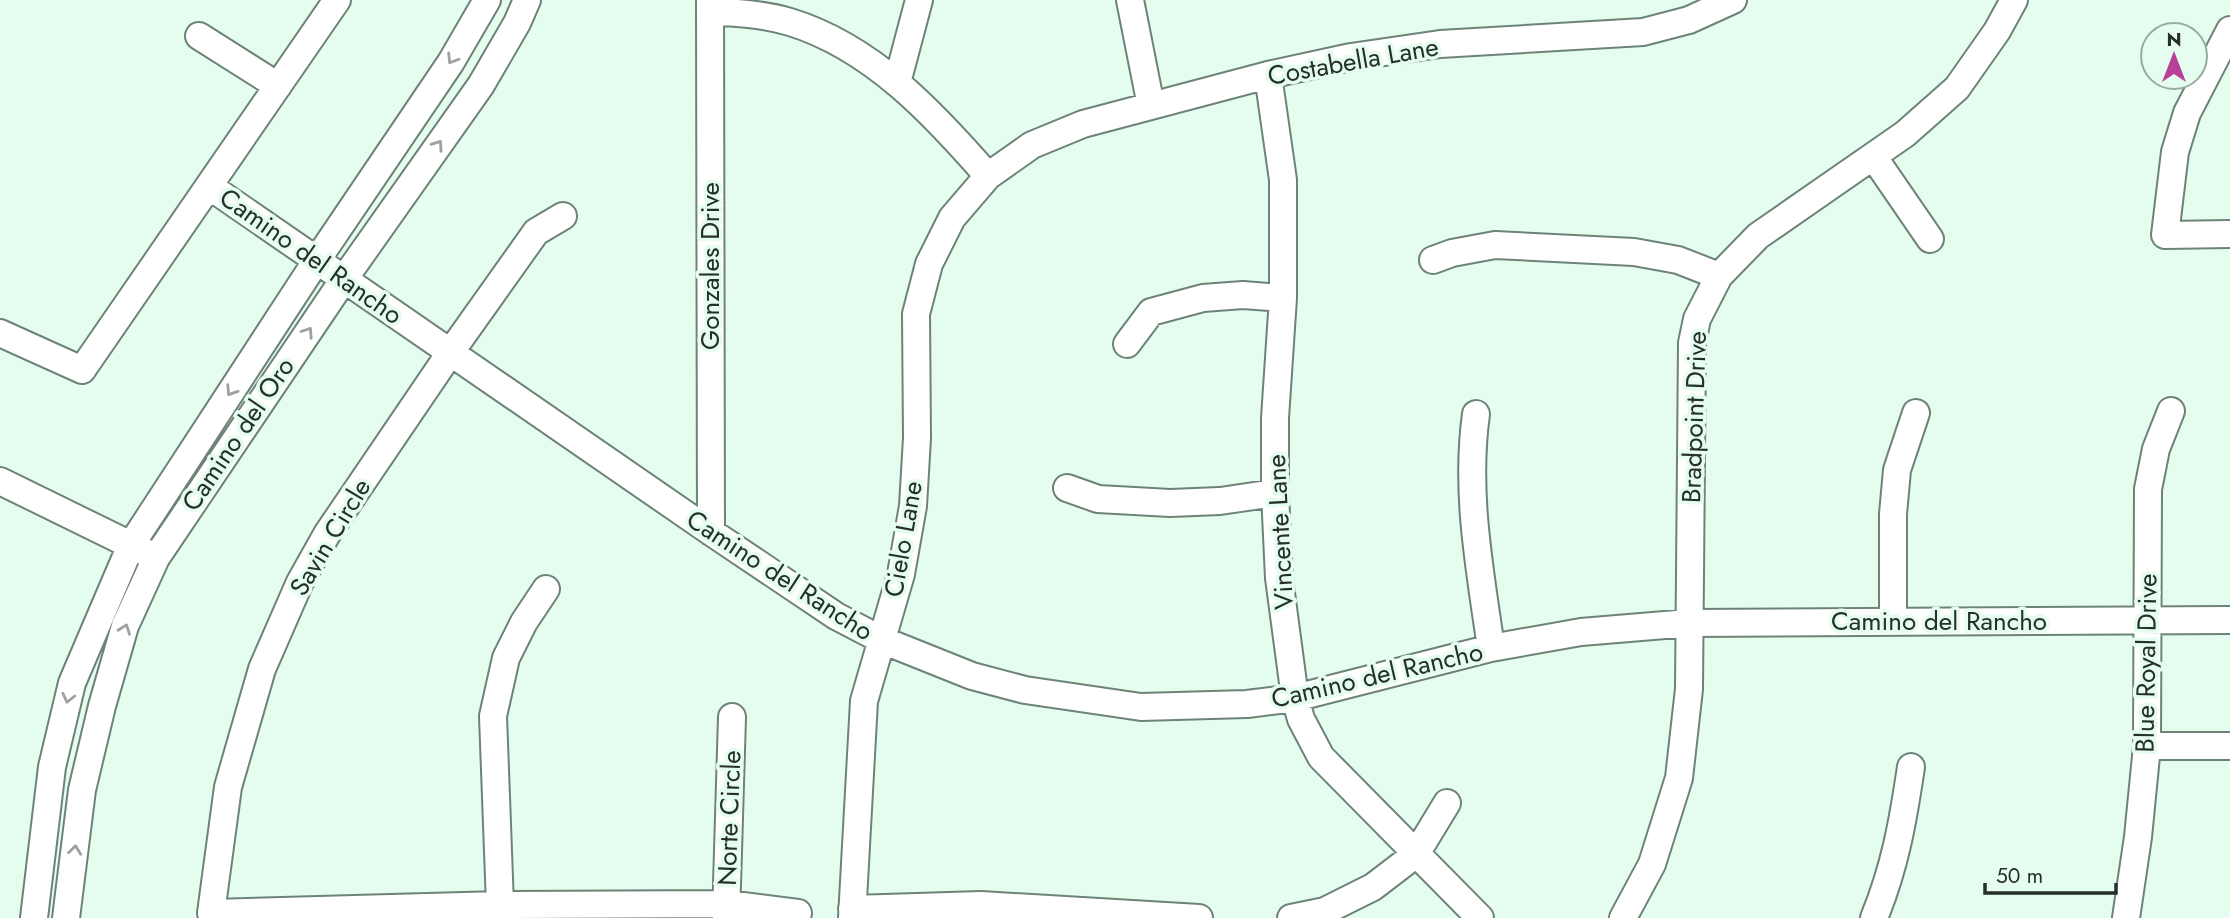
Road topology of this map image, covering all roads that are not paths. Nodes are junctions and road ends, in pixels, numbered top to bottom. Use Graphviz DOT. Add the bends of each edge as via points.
graph roads {
  1 [pos="337,0"];
  2 [pos="487,0"];
  3 [pos="527,0"];
  4 [pos="919,0"];
  5 [pos="1129,0"];
  6 [pos="1733,0"];
  7 [pos="2014,0"];
  8 [pos="710,6"];
  9 [pos="2230,30"];
  10 [pos="199,36"];
  11 [pos="1268,75"];
  12 [pos="897,83"];
  13 [pos="278,86"];
  14 [pos="1151,106"];
  15 [pos="1872,156"];
  16 [pos="988,176"];
  17 [pos="209,186"];
  18 [pos="563,216"];
  19 [pos="2230,234"];
  20 [pos="1930,239"];
  21 [pos="317,260"];
  22 [pos="1433,260"];
  23 [pos="1719,276"];
  24 [pos="344,279"];
  25 [pos="1283,298"];
  26 [pos="0,333"];
  27 [pos="1127,344"];
  28 [pos="450,353"];
  29 [pos="2171,411"];
  30 [pos="1916,413"];
  31 [pos="1476,414"];
  32 [pos="0,481"];
  33 [pos="1067,488"];
  34 [pos="1275,493"];
  35 [pos="711,532"];
  36 [pos="131,545"];
  37 [pos="156,558"];
  38 [pos="546,589"];
  39 [pos="2230,620"];
  40 [pos="1893,621"];
  41 [pos="2147,621"];
  42 [pos="1689,623"];
  43 [pos="882,640"];
  44 [pos="1491,648"];
  45 [pos="1295,698"];
  46 [pos="732,717"];
  47 [pos="2147,746"];
  48 [pos="2230,746"];
  49 [pos="1911,767"];
  50 [pos="1447,803"];
  51 [pos="1416,854"];
  52 [pos="500,905"];
  53 [pos="726,911"];
  54 [pos="798,913"];
  55 [pos="852,914"];
  56 [pos="34,918"];
  57 [pos="66,918"];
  58 [pos="1199,918"];
  59 [pos="1291,918"];
  60 [pos="1480,918"];
  61 [pos="1623,918"];
  62 [pos="1874,918"];
  63 [pos="2126,918"];
  1 -- 13 [label="street"];
  2 -- 21 [label="street, Camino del Oro, one-way" via="451,62"];
  24 -- 3 [label="street, Camino del Oro, one-way" via="481,85"];
  4 -- 12 [label="street"];
  5 -- 14 [label="street"];
  6 -- 11 [label="street, Costabella Lane" via="1689,20 1643,32 1440,44"];
  7 -- 15 [label="street, Bradpoint Drive" via="1957,88"];
  8 -- 12 [label="street" via="790,22 825,36"];
  8 -- 35 [label="street, Gonzales Drive"];
  9 -- 19 [label="street" via="2187,113 2175,152 2165,234"];
  10 -- 13 [label="street"];
  11 -- 14 [label="street, Costabella Lane"];
  11 -- 25 [label="street, Vincente Lane" via="1283,180"];
  12 -- 16 [label="street" via="945,127"];
  13 -- 17 [label="street"];
  14 -- 16 [label="street, Costabella Lane" via="1083,124 1032,145"];
  15 -- 20 [label="street"];
  15 -- 23 [label="street, Bradpoint Drive" via="1758,236"];
  16 -- 43 [label="street, Cielo Lane" via="952,218 940,241 916,314 918,438 913,506 901,574"];
  17 -- 21 [label="street, Camino del Rancho"];
  17 -- 26 [label="street" via="82,370"];
  18 -- 28 [label="street, Savin Circle" via="536,232"];
  21 -- 24 [label="street, Camino del Rancho"];
  21 -- 36 [label="street, Camino del Oro, one-way"];
  22 -- 23 [label="street" via="1495,245 1634,252 1678,260"];
  23 -- 42 [label="street, Bradpoint Drive" via="1697,319 1692,343"];
  24 -- 28 [label="street, Camino del Rancho"];
  37 -- 24 [label="street, Camino del Oro, one-way"];
  25 -- 27 [label="street" via="1203,298 1151,312"];
  25 -- 34 [label="street, Vincente Lane"];
  28 -- 35 [label="street, Camino del Rancho"];
  28 -- 52 [label="street, Savin Circle" via="327,534 300,582 262,669 229,787 212,913"];
  29 -- 41 [label="street, Blue Royal Drive" via="2156,449 2148,489"];
  30 -- 40 [label="street" via="1897,470"];
  31 -- 44 [label="street" via="1472,518"];
  32 -- 36 [label="street"];
  33 -- 34 [label="street" via="1098,499 1170,503"];
  34 -- 45 [label="street, Vincente Lane" via="1279,578"];
  35 -- 43 [label="street, Camino del Rancho" via="836,616"];
  36 -- 37 [label="street"];
  36 -- 56 [label="street, Camino del Oro, one-way" via="72,683 52,767"];
  57 -- 37 [label="street, Camino del Oro, one-way" via="82,790 102,706 125,626"];
  38 -- 52 [label="street" via="506,658 493,716"];
  39 -- 41 [label="street, Camino del Rancho"];
  40 -- 41 [label="street, Camino del Rancho"];
  40 -- 42 [label="street, Camino del Rancho"];
  41 -- 47 [label="street, Blue Royal Drive"];
  42 -- 44 [label="street, Camino del Rancho" via="1581,632"];
  42 -- 61 [label="street, Bradpoint Drive" via="1689,689 1679,778 1652,864"];
  43 -- 45 [label="street, Camino del Rancho" via="972,676 1025,690 1141,707 1247,705"];
  43 -- 55 [label="street, Cielo Lane" via="864,701"];
  44 -- 45 [label="street, Camino del Rancho"];
  45 -- 51 [label="street, Vincente Lane" via="1321,757"];
  46 -- 53 [label="street, Norte Circle"];
  47 -- 48 [label="street"];
  47 -- 63 [label="street, Blue Royal Drive"];
  49 -- 62 [label="street" via="1902,828"];
  50 -- 51 [label="street"];
  51 -- 59 [label="street" via="1373,887 1325,911"];
  51 -- 60 [label="street, Vincente Lane"];
  52 -- 53 [label="street"];
  53 -- 54 [label="street"];
  55 -- 58 [label="street" via="981,905"];
}
